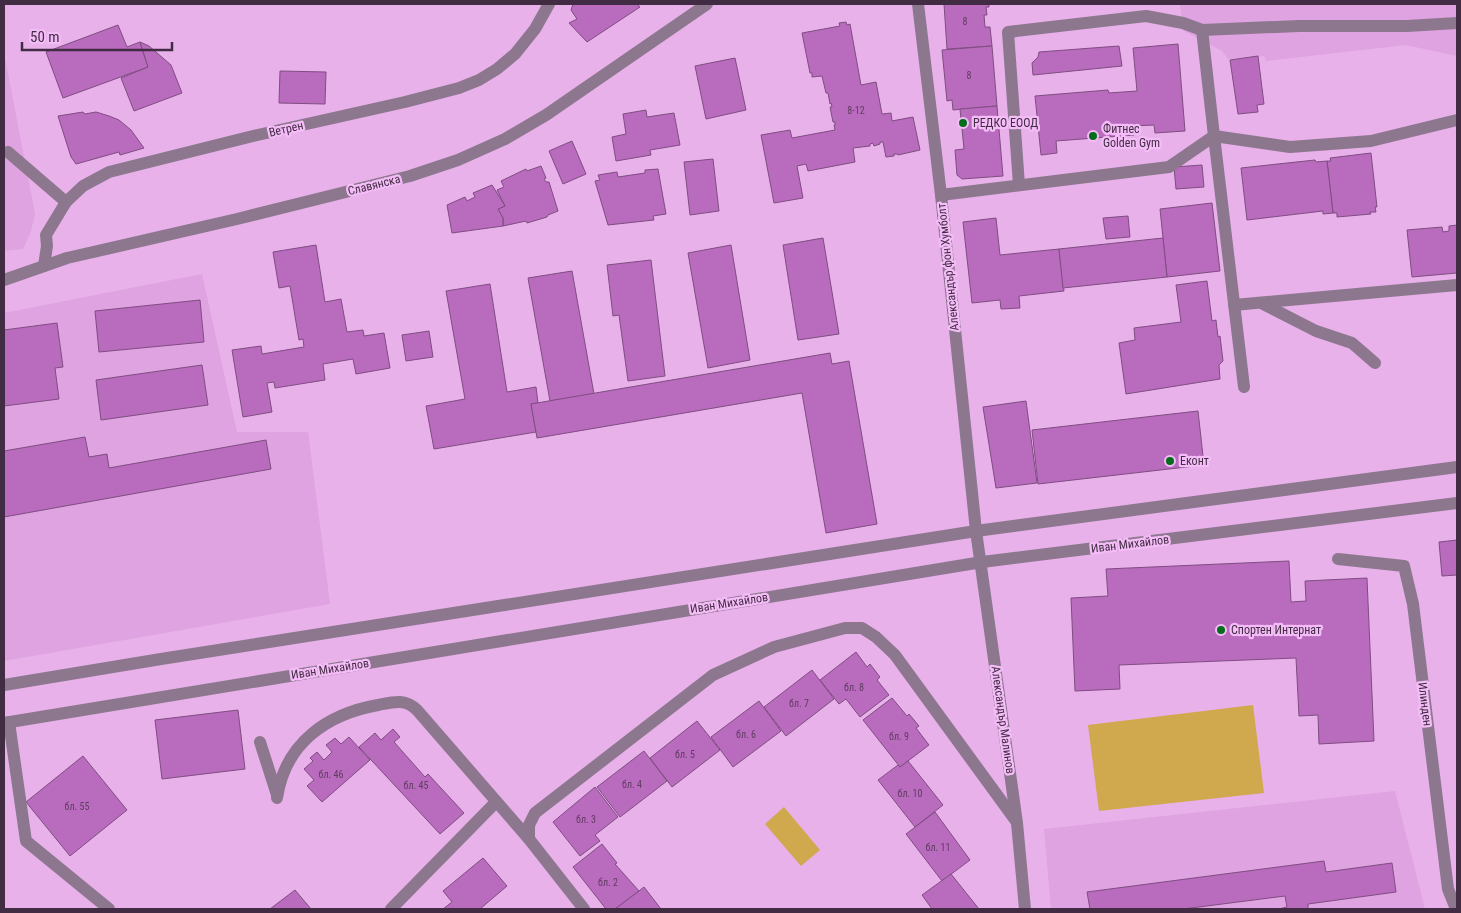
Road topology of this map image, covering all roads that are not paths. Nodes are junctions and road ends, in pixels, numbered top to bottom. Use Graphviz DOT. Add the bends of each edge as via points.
graph roads {
  1 [pos="549,4"];
  2 [pos="707,4"];
  3 [pos="918,4"];
  4 [pos="1457,23"];
  5 [pos="1202,30"];
  6 [pos="1457,120"];
  7 [pos="1214,136"];
  8 [pos="8,152"];
  9 [pos="1019,185"];
  10 [pos="940,195"];
  11 [pos="66,202"];
  12 [pos="44,266"];
  13 [pos="4,280"];
  14 [pos="1457,285"];
  15 [pos="1263,304"];
  16 [pos="1234,305"];
  17 [pos="1376,363"];
  18 [pos="1244,387"];
  19 [pos="1457,467"];
  20 [pos="1457,503"];
  21 [pos="976,531"];
  22 [pos="1338,559"];
  23 [pos="982,562"];
  24 [pos="4,685"];
  25 [pos="6,723"];
  26 [pos="260,742"];
  27 [pos="496,802"];
  28 [pos="1018,823"];
  29 [pos="528,839"];
  30 [pos="108,909"];
  31 [pos="391,909"];
  32 [pos="584,909"];
  33 [pos="1026,909"];
  34 [pos="1456,909"];
  1 -- 11 [label="street, Ветрен" via="515,54 479,80 405,102 109,172 83,186"];
  2 -- 12 [label="street, Славянска" via="546,115 506,139 458,160 410,176"];
  3 -- 10 [label="street, Александър фон Хумболт"];
  4 -- 5 [label="street"];
  5 -- 7 [label="street"];
  5 -- 9 [label="street" via="1146,16 1008,32"];
  6 -- 7 [label="street" via="1371,140 1290,147"];
  7 -- 9 [label="street" via="1169,167"];
  7 -- 16 [label="street"];
  8 -- 11 [label="street"];
  9 -- 10 [label="street"];
  10 -- 21 [label="street, Александър фон Хумболт"];
  11 -- 12 [label="street, Ветрен" via="46,235"];
  12 -- 13 [label="street, Славянска"];
  14 -- 15 [label="street"];
  15 -- 16 [label="street"];
  15 -- 17 [label="street" via="1316,331 1352,343"];
  16 -- 18 [label="street"];
  19 -- 21 [label="street"];
  20 -- 23 [label="street, Иван Михайлов"];
  21 -- 23 [label="street, Александър Малинов"];
  21 -- 24 [label="street"];
  22 -- 34 [label="street, Илинден" via="1404,566 1413,604 1448,889"];
  23 -- 25 [label="street, Иван Михайлов"];
  23 -- 28 [label="street, Александър Малинов"];
  25 -- 30 [label="street" via="26,841"];
  26 -- 27 [label="street" via="277,798 288,762 322,725 362,708 402,701 417,710"];
  27 -- 29 [label="street"];
  27 -- 31 [label="street"];
  28 -- 29 [label="street" via="895,655 862,628 846,628 774,647 713,675 535,813 528,825"];
  28 -- 33 [label="street, Александър Малинов"];
  29 -- 32 [label="street"];
}
